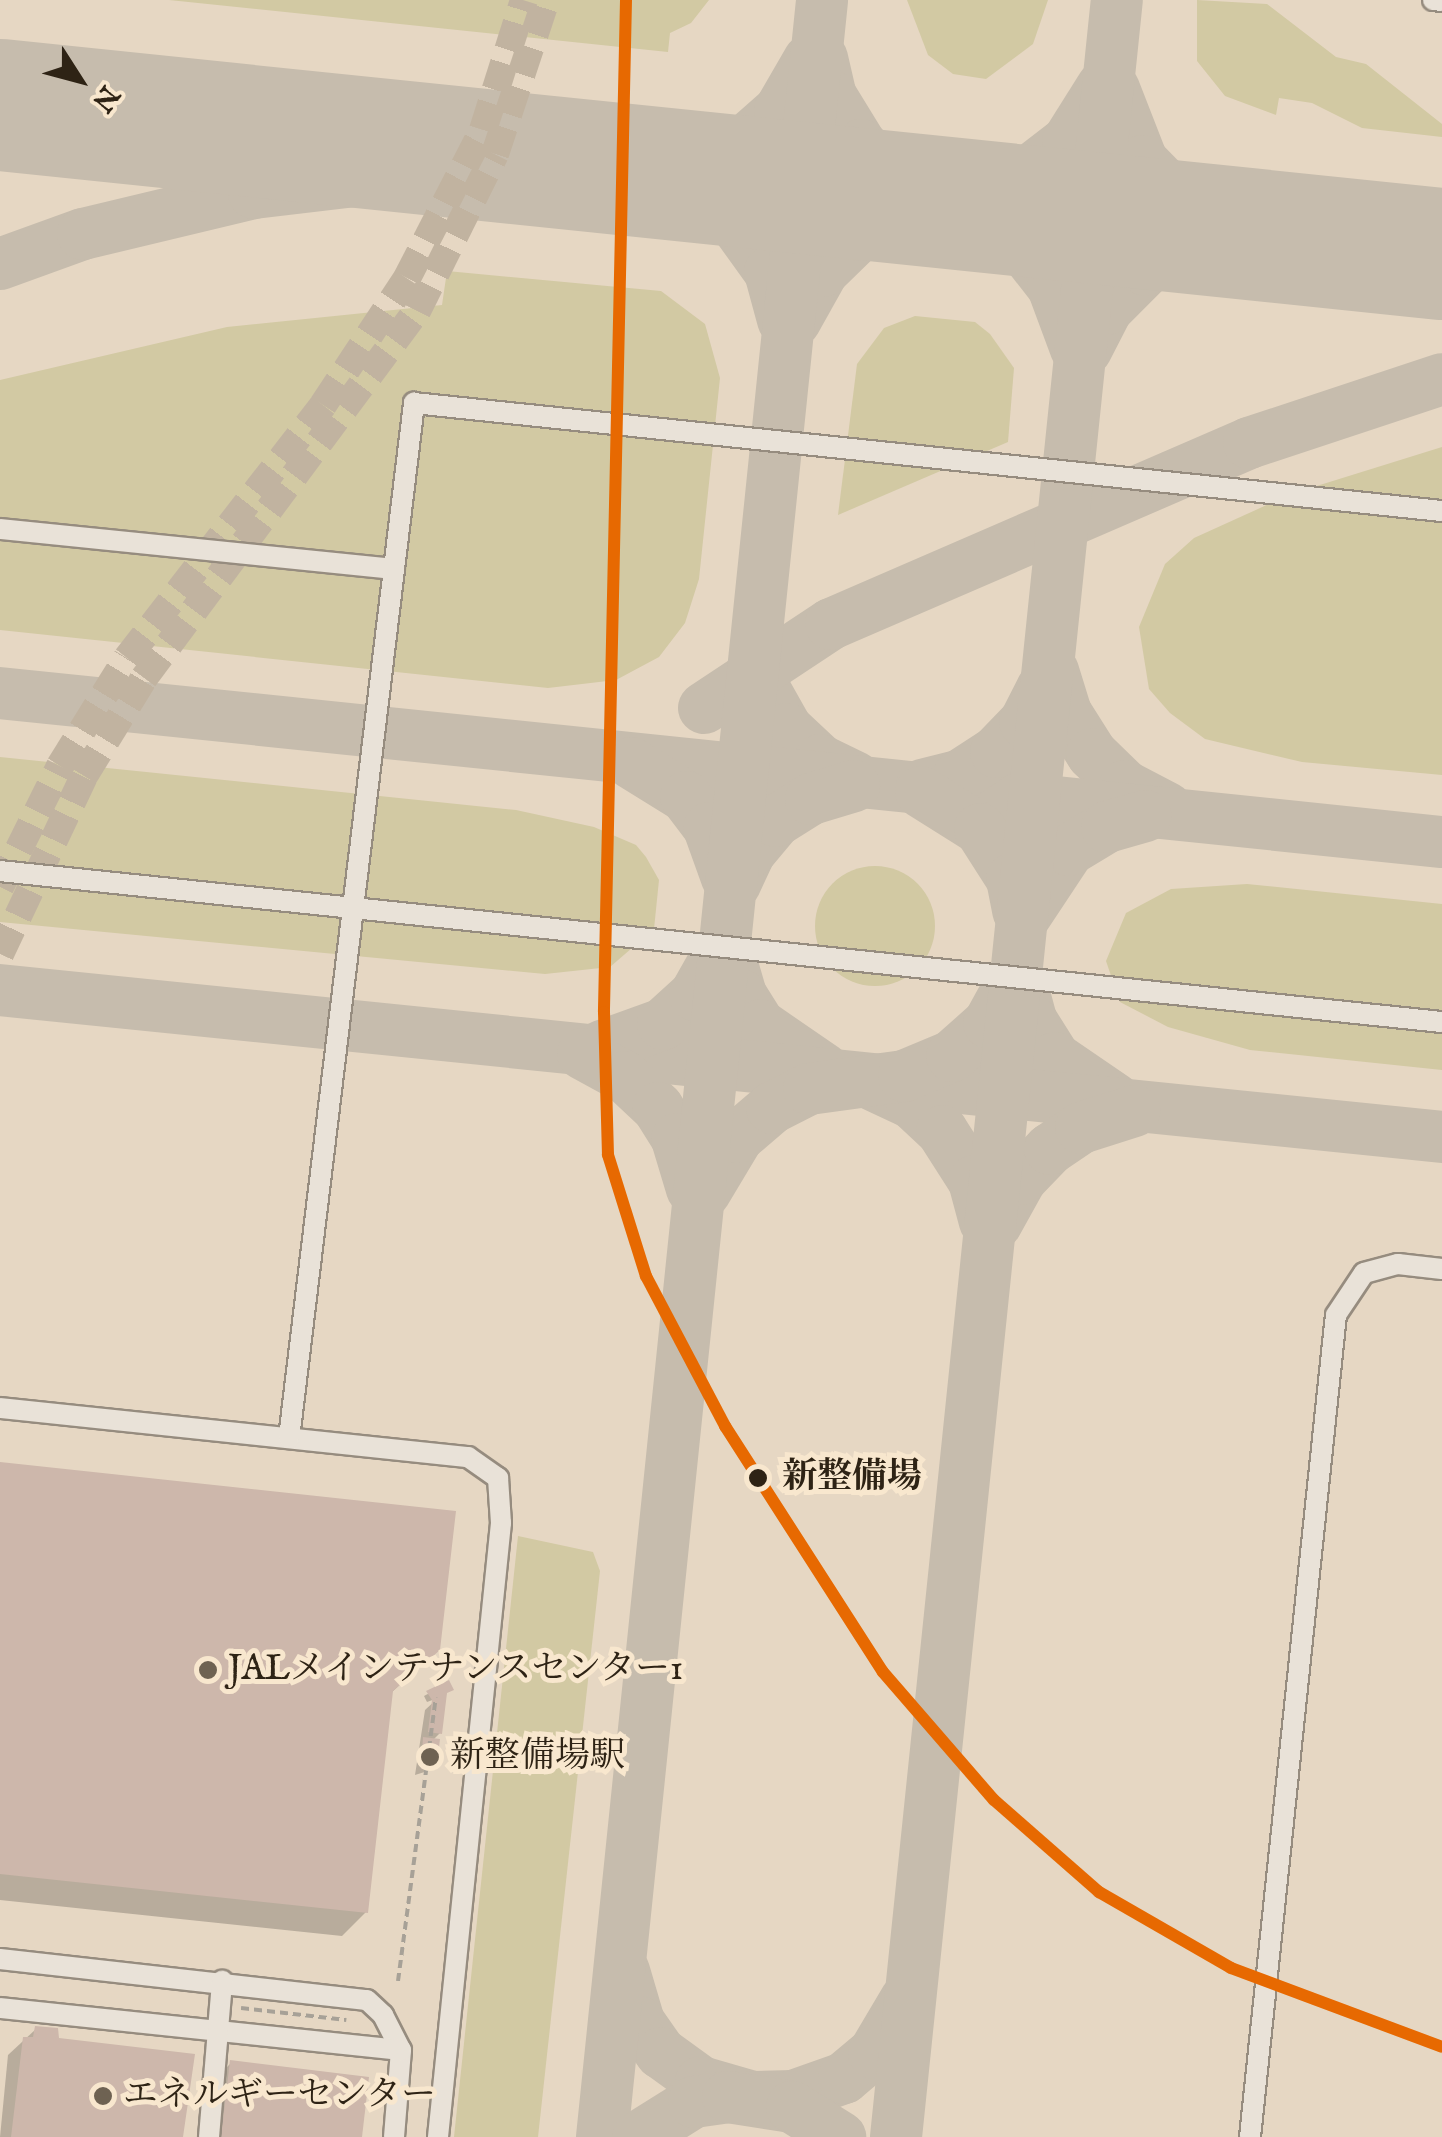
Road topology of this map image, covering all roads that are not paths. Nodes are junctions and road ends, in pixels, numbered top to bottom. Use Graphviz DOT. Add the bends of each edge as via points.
graph roads {
  1 [pos="1433,0"];
  2 [pos="1442,1"];
  3 [pos="1442,511"];
  4 [pos="0,529"];
  5 [pos="394,570"];
  6 [pos="0,872"];
  7 [pos="353,909"];
  8 [pos="1442,1022"];
  9 [pos="1442,1270"];
  10 [pos="0,1408"];
  11 [pos="289,1438"];
  12 [pos="0,1959"];
  13 [pos="222,1981"];
  14 [pos="0,2008"];
  15 [pos="220,2029"];
  16 [pos="400,2050"];
  17 [pos="209,2137"];
  18 [pos="394,2137"];
  19 [pos="438,2137"];
  20 [pos="1250,2137"];
  1 -- 2 [label="street"];
  3 -- 5 [label="street" via="414,404"];
  4 -- 5 [label="street"];
  5 -- 7 [label="street"];
  6 -- 7 [label="street"];
  7 -- 8 [label="street"];
  7 -- 11 [label="street"];
  9 -- 20 [label="street" via="1398,1264 1364,1273 1336,1315"];
  10 -- 11 [label="street"];
  11 -- 19 [label="street" via="468,1457 490,1468 503,1496"];
  12 -- 13 [label="street"];
  13 -- 15 [label="street"];
  13 -- 16 [label="street" via="367,2000 384,2015"];
  14 -- 15 [label="street"];
  15 -- 16 [label="street"];
  15 -- 17 [label="street"];
  16 -- 18 [label="street"];
}
